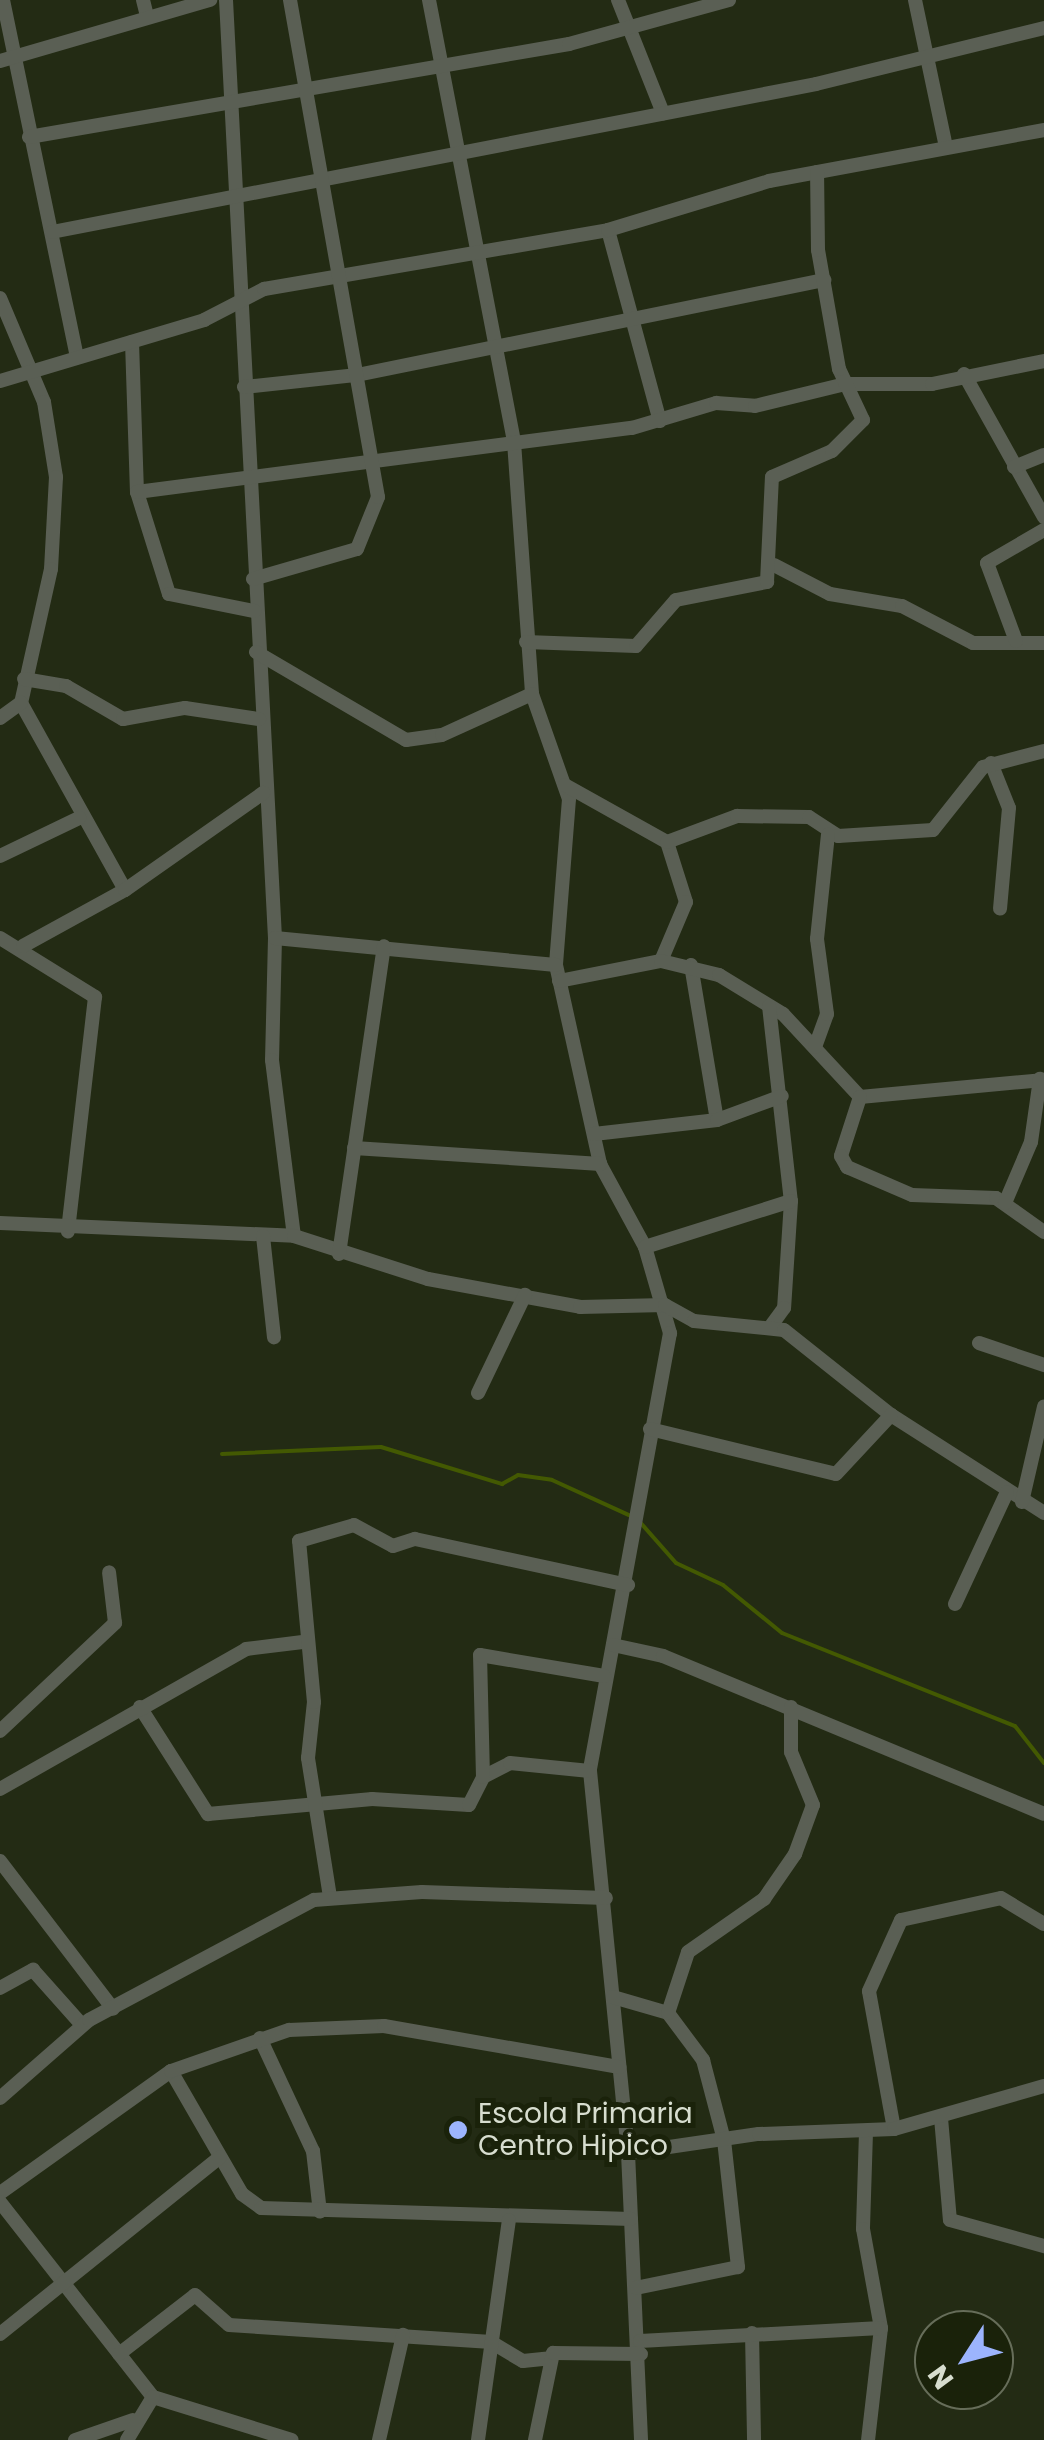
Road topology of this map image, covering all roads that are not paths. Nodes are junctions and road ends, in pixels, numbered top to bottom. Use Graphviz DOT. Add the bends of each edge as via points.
graph roads {
  1 [pos="3,0"];
  2 [pos="143,0"];
  3 [pos="210,0"];
  4 [pos="226,0"];
  5 [pos="290,0"];
  6 [pos="428,0"];
  7 [pos="618,0"];
  8 [pos="729,0"];
  9 [pos="915,0"];
  10 [pos="147,16"];
  11 [pos="626,28"];
  12 [pos="1044,28"];
  13 [pos="929,53"];
  14 [pos="7,59"];
  15 [pos="442,66"];
  16 [pos="307,89"];
  17 [pos="230,102"];
  18 [pos="663,114"];
  19 [pos="1044,130"];
  20 [pos="29,137"];
  21 [pos="946,146"];
  22 [pos="454,155"];
  23 [pos="817,172"];
  24 [pos="320,181"];
  25 [pos="233,198"];
  26 [pos="608,230"];
  27 [pos="52,232"];
  28 [pos="477,252"];
  29 [pos="335,276"];
  30 [pos="824,280"];
  31 [pos="0,298"];
  32 [pos="239,304"];
  33 [pos="633,323"];
  34 [pos="132,342"];
  35 [pos="490,347"];
  36 [pos="77,357"];
  37 [pos="1044,361"];
  38 [pos="28,372"];
  39 [pos="964,374"];
  40 [pos="357,375"];
  41 [pos="0,381"];
  42 [pos="845,384"];
  43 [pos="244,387"];
  44 [pos="660,420"];
  45 [pos="514,442"];
  46 [pos="1044,454"];
  47 [pos="376,456"];
  48 [pos="1014,467"];
  49 [pos="250,477"];
  50 [pos="137,492"];
  51 [pos="1044,517"];
  52 [pos="1044,530"];
  53 [pos="774,565"];
  54 [pos="253,579"];
  55 [pos="254,611"];
  56 [pos="1016,641"];
  57 [pos="526,642"];
  58 [pos="1044,642"];
  59 [pos="256,652"];
  60 [pos="24,679"];
  61 [pos="532,694"];
  62 [pos="21,703"];
  63 [pos="0,718"];
  64 [pos="259,719"];
  65 [pos="1044,750"];
  66 [pos="990,763"];
  67 [pos="565,784"];
  68 [pos="263,793"];
  69 [pos="79,818"];
  70 [pos="828,835"];
  71 [pos="667,842"];
  72 [pos="0,856"];
  73 [pos="125,890"];
  74 [pos="1000,909"];
  75 [pos="0,938"];
  76 [pos="275,938"];
  77 [pos="24,946"];
  78 [pos="384,946"];
  79 [pos="661,961"];
  80 [pos="556,964"];
  81 [pos="691,966"];
  82 [pos="559,981"];
  83 [pos="770,1006"];
  84 [pos="815,1046"];
  85 [pos="1042,1080"];
  86 [pos="782,1096"];
  87 [pos="860,1097"];
  88 [pos="717,1120"];
  89 [pos="594,1134"];
  90 [pos="354,1148"];
  91 [pos="600,1164"];
  92 [pos="790,1201"];
  93 [pos="1005,1203"];
  94 [pos="0,1223"];
  95 [pos="68,1231"];
  96 [pos="1044,1232"];
  97 [pos="263,1236"];
  98 [pos="294,1236"];
  99 [pos="645,1247"];
  100 [pos="339,1254"];
  101 [pos="525,1295"];
  102 [pos="665,1305"];
  103 [pos="770,1327"];
  104 [pos="274,1336"];
  105 [pos="979,1343"];
  106 [pos="1044,1365"];
  107 [pos="478,1393"];
  108 [pos="1044,1407"];
  109 [pos="891,1415"];
  110 [pos="650,1430"];
  111 [pos="1008,1492"];
  112 [pos="1022,1502"];
  113 [pos="1044,1513"];
  114 [pos="109,1572"];
  115 [pos="628,1585"];
  116 [pos="955,1604"];
  117 [pos="302,1642"];
  118 [pos="614,1645"];
  119 [pos="604,1676"];
  120 [pos="140,1707"];
  121 [pos="791,1707"];
  122 [pos="0,1731"];
  123 [pos="590,1771"];
  124 [pos="483,1777"];
  125 [pos="0,1790"];
  126 [pos="316,1807"];
  127 [pos="1044,1814"];
  128 [pos="0,1861"];
  129 [pos="330,1897"];
  130 [pos="606,1898"];
  131 [pos="1044,1924"];
  132 [pos="0,1988"];
  133 [pos="613,1997"];
  134 [pos="112,2009"];
  135 [pos="668,2013"];
  136 [pos="82,2025"];
  137 [pos="260,2038"];
  138 [pos="620,2068"];
  139 [pos="171,2071"];
  140 [pos="1044,2086"];
  141 [pos="0,2098"];
  142 [pos="942,2118"];
  143 [pos="894,2129"];
  144 [pos="866,2132"];
  145 [pos="724,2140"];
  146 [pos="628,2152"];
  147 [pos="220,2157"];
  148 [pos="0,2193"];
  149 [pos="0,2202"];
  150 [pos="320,2212"];
  151 [pos="631,2219"];
  152 [pos="509,2220"];
  153 [pos="1044,2246"];
  154 [pos="62,2282"];
  155 [pos="636,2288"];
  156 [pos="881,2328"];
  157 [pos="752,2333"];
  158 [pos="0,2334"];
  159 [pos="404,2335"];
  160 [pos="490,2342"];
  161 [pos="641,2348"];
  162 [pos="119,2354"];
  163 [pos="550,2358"];
  164 [pos="153,2397"];
  165 [pos="133,2420"];
  166 [pos="75,2440"];
  167 [pos="127,2440"];
  168 [pos="292,2440"];
  169 [pos="379,2440"];
  170 [pos="478,2440"];
  171 [pos="535,2440"];
  172 [pos="641,2440"];
  173 [pos="754,2440"];
  174 [pos="868,2440"];
  1 -- 14 [label="street"];
  2 -- 10 [label="street"];
  3 -- 10 [label="street"];
  4 -- 17 [label="street"];
  5 -- 16 [label="street"];
  6 -- 15 [label="street"];
  7 -- 11 [label="street"];
  8 -- 11 [label="street"];
  9 -- 13 [label="street"];
  10 -- 14 [label="street"];
  11 -- 15 [label="street"];
  11 -- 18 [label="street"];
  12 -- 13 [label="street"];
  13 -- 18 [label="street"];
  13 -- 21 [label="street"];
  14 -- 20 [label="street"];
  15 -- 16 [label="street"];
  15 -- 22 [label="street"];
  16 -- 17 [label="street"];
  16 -- 24 [label="street"];
  17 -- 20 [label="street"];
  17 -- 25 [label="street"];
  18 -- 22 [label="street"];
  19 -- 21 [label="street"];
  20 -- 27 [label="street"];
  21 -- 23 [label="street"];
  22 -- 24 [label="street"];
  22 -- 28 [label="street"];
  23 -- 26 [label="street"];
  23 -- 30 [label="street"];
  24 -- 25 [label="street"];
  24 -- 29 [label="street"];
  25 -- 27 [label="street"];
  25 -- 32 [label="street"];
  26 -- 28 [label="street"];
  26 -- 33 [label="street"];
  27 -- 36 [label="street"];
  28 -- 29 [label="street"];
  28 -- 35 [label="street"];
  29 -- 32 [label="street" via="264,289"];
  29 -- 40 [label="street"];
  30 -- 33 [label="street"];
  30 -- 42 [label="street"];
  31 -- 38 [label="street"];
  32 -- 34 [label="street"];
  32 -- 43 [label="street"];
  33 -- 35 [label="street"];
  33 -- 44 [label="street"];
  34 -- 36 [label="street"];
  34 -- 50 [label="street"];
  35 -- 40 [label="street"];
  35 -- 45 [label="street"];
  36 -- 38 [label="street"];
  37 -- 39 [label="street"];
  38 -- 41 [label="street"];
  38 -- 60 [label="street" via="50,423 56,477 51,569"];
  39 -- 42 [label="street" via="916,385"];
  39 -- 48 [label="street"];
  40 -- 43 [label="street"];
  40 -- 47 [label="street"];
  42 -- 44 [label="street"];
  42 -- 53 [label="street" via="862,425 770,482"];
  43 -- 49 [label="street"];
  44 -- 45 [label="street"];
  45 -- 47 [label="street"];
  45 -- 57 [label="street"];
  46 -- 48 [label="street"];
  47 -- 49 [label="street"];
  47 -- 54 [label="street" via="375,517 357,549"];
  48 -- 51 [label="street"];
  49 -- 50 [label="street"];
  49 -- 54 [label="street"];
  50 -- 55 [label="street" via="174,600"];
  52 -- 56 [label="street" via="987,563"];
  53 -- 56 [label="street" via="830,594 902,606 973,643"];
  53 -- 57 [label="street" via="755,590 676,600 636,646"];
  54 -- 55 [label="street"];
  55 -- 59 [label="street"];
  56 -- 58 [label="street"];
  57 -- 61 [label="street"];
  59 -- 61 [label="street" via="406,740 442,735"];
  59 -- 64 [label="street"];
  60 -- 62 [label="street"];
  60 -- 64 [label="street" via="66,686 122,718 186,708"];
  61 -- 67 [label="street"];
  62 -- 63 [label="street"];
  62 -- 69 [label="street"];
  64 -- 68 [label="street"];
  65 -- 66 [label="street"];
  66 -- 70 [label="street" via="933,830"];
  66 -- 74 [label="street" via="1009,808"];
  67 -- 71 [label="street"];
  67 -- 80 [label="street"];
  68 -- 73 [label="street"];
  68 -- 76 [label="street"];
  69 -- 72 [label="street"];
  69 -- 73 [label="street"];
  70 -- 71 [label="street" via="800,815 737,816"];
  70 -- 84 [label="street" via="817,939 827,1014"];
  71 -- 79 [label="street" via="686,902"];
  73 -- 77 [label="street"];
  75 -- 77 [label="street"];
  76 -- 78 [label="street"];
  76 -- 98 [label="street" via="272,1060"];
  77 -- 95 [label="street" via="96,997"];
  78 -- 80 [label="street"];
  78 -- 90 [label="street"];
  79 -- 81 [label="street"];
  79 -- 82 [label="street"];
  80 -- 82 [label="street"];
  81 -- 83 [label="street"];
  81 -- 88 [label="street"];
  82 -- 89 [label="street"];
  83 -- 84 [label="street"];
  83 -- 86 [label="street"];
  84 -- 87 [label="street"];
  85 -- 87 [label="street"];
  85 -- 93 [label="street" via="1031,1142"];
  86 -- 88 [label="street"];
  86 -- 92 [label="street"];
  87 -- 93 [label="street" via="842,1156 847,1168 912,1195"];
  88 -- 89 [label="street"];
  89 -- 91 [label="street"];
  90 -- 91 [label="street"];
  90 -- 100 [label="street"];
  91 -- 99 [label="street"];
  92 -- 99 [label="street"];
  92 -- 103 [label="street" via="784,1308"];
  93 -- 96 [label="street"];
  94 -- 95 [label="street"];
  95 -- 97 [label="street"];
  97 -- 98 [label="street"];
  97 -- 104 [label="street"];
  98 -- 100 [label="street"];
  99 -- 102 [label="street"];
  100 -- 101 [label="street"];
  101 -- 102 [label="street" via="589,1308"];
  101 -- 107 [label="street"];
  102 -- 103 [label="street" via="694,1321"];
  102 -- 110 [label="street" via="670,1347"];
  103 -- 109 [label="street" via="797,1338"];
  105 -- 106 [label="street"];
  108 -- 112 [label="street"];
  109 -- 110 [label="street" via="836,1474"];
  109 -- 111 [label="street"];
  110 -- 115 [label="street"];
  111 -- 112 [label="street"];
  111 -- 116 [label="street"];
  112 -- 113 [label="street"];
  114 -- 122 [label="street" via="115,1623"];
  115 -- 117 [label="street" via="415,1539 393,1546 346,1525 299,1541"];
  115 -- 118 [label="street"];
  117 -- 120 [label="street" via="246,1649"];
  117 -- 126 [label="street"];
  118 -- 119 [label="street"];
  118 -- 121 [label="street"];
  119 -- 123 [label="street"];
  119 -- 124 [label="street" via="480,1655"];
  120 -- 125 [label="street"];
  120 -- 126 [label="street" via="203,1812"];
  121 -- 127 [label="street"];
  121 -- 135 [label="street" via="792,1752 813,1805 795,1854 764,1898 688,1952"];
  123 -- 124 [label="street" via="518,1762"];
  123 -- 130 [label="street"];
  124 -- 126 [label="street" via="469,1805"];
  126 -- 129 [label="street"];
  128 -- 134 [label="street"];
  129 -- 130 [label="street"];
  129 -- 134 [label="street" via="263,1920"];
  130 -- 133 [label="street"];
  131 -- 143 [label="street" via="1001,1898 901,1920 868,1991"];
  132 -- 136 [label="street" via="33,1970"];
  133 -- 135 [label="street"];
  133 -- 138 [label="street"];
  134 -- 136 [label="street"];
  135 -- 145 [label="street" via="703,2060"];
  136 -- 141 [label="street"];
  137 -- 138 [label="street" via="309,2026 384,2026"];
  137 -- 139 [label="street"];
  137 -- 150 [label="street" via="314,2152"];
  138 -- 146 [label="street"];
  139 -- 147 [label="street"];
  139 -- 148 [label="street"];
  140 -- 142 [label="street"];
  142 -- 143 [label="street"];
  142 -- 153 [label="street" via="950,2220"];
  143 -- 144 [label="street"];
  144 -- 145 [label="street"];
  144 -- 156 [label="street" via="863,2229"];
  145 -- 146 [label="street"];
  145 -- 155 [label="street" via="736,2271"];
  146 -- 151 [label="street"];
  147 -- 150 [label="street" via="250,2203"];
  147 -- 154 [label="street"];
  149 -- 154 [label="street"];
  150 -- 152 [label="street"];
  151 -- 152 [label="street"];
  151 -- 155 [label="street"];
  152 -- 160 [label="street"];
  154 -- 158 [label="street"];
  154 -- 162 [label="street"];
  155 -- 161 [label="street"];
  156 -- 157 [label="street"];
  156 -- 174 [label="street"];
  157 -- 161 [label="street"];
  157 -- 173 [label="street"];
  159 -- 160 [label="street"];
  159 -- 162 [label="street" via="229,2325 195,2295"];
  159 -- 169 [label="street"];
  160 -- 163 [label="street" via="523,2361"];
  160 -- 170 [label="street"];
  161 -- 163 [label="street"];
  161 -- 172 [label="street"];
  162 -- 164 [label="street"];
  163 -- 171 [label="street"];
  164 -- 165 [label="street"];
  164 -- 168 [label="street"];
  165 -- 166 [label="street"];
  165 -- 167 [label="street"];
}
